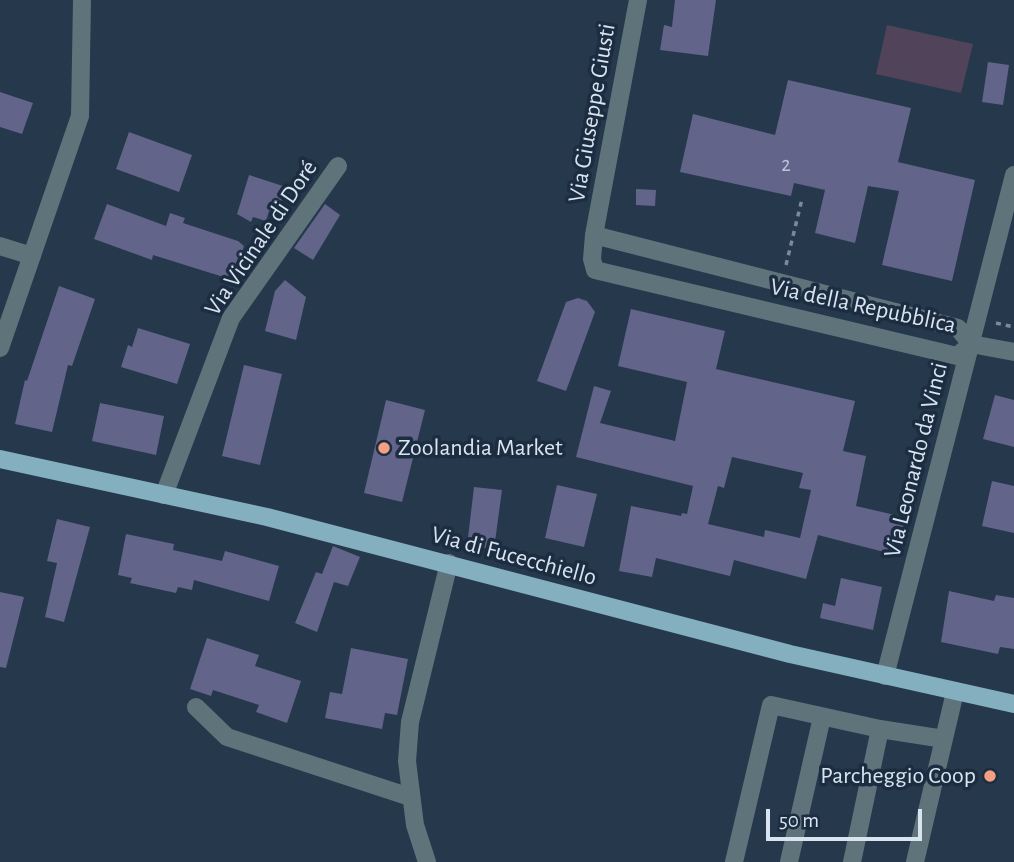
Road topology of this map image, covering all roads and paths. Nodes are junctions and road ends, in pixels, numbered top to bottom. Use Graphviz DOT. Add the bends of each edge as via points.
graph roads {
  1 [pos="82,0"];
  2 [pos="638,0"];
  3 [pos="338,166"];
  4 [pos="1014,175"];
  5 [pos="802,199"];
  6 [pos="594,235"];
  7 [pos="0,246"];
  8 [pos="32,256"];
  9 [pos="785,271"];
  10 [pos="971,344"];
  11 [pos="0,348"];
  12 [pos="1014,352"];
  13 [pos="0,459"];
  14 [pos="164,495"];
  15 [pos="449,563"];
  16 [pos="885,676"];
  17 [pos="955,692"];
  18 [pos="1014,704"];
  19 [pos="196,707"];
  20 [pos="822,717"];
  21 [pos="880,729"];
  22 [pos="944,739"];
  23 [pos="410,797"];
  24 [pos="427,862"];
  25 [pos="734,862"];
  26 [pos="789,862"];
  27 [pos="852,862"];
  28 [pos="915,862"];
  1 -- 8 [label="street" via="80,116"];
  2 -- 6 [label="street, Via Giuseppe Giusti"];
  3 -- 14 [label="street, Via Vicinale di Doré" via="231,318"];
  4 -- 10 [label="street, Via Leonardo da Vinci"];
  5 -- 9 [label="path"];
  6 -- 10 [label="street, Via della Repubblica" via="958,328"];
  6 -- 10 [label="street, Via della Repubblica" via="596,270 957,356"];
  7 -- 8 [label="street"];
  8 -- 11 [label="street"];
  10 -- 12 [label="street"];
  10 -- 16 [label="street, Via Leonardo da Vinci"];
  13 -- 14 [label="main road, Via di Fucecchiello"];
  14 -- 15 [label="main road, Via di Fucecchiello"];
  15 -- 16 [label="main road, Via di Fucecchiello"];
  15 -- 23 [label="street" via="410,722"];
  16 -- 17 [label="main road, Via di Fucecchiello"];
  17 -- 18 [label="main road, Via di Fucecchiello"];
  17 -- 22 [label="street"];
  19 -- 23 [label="street" via="227,737"];
  20 -- 21 [label="street"];
  20 -- 25 [label="street" via="771,705"];
  20 -- 26 [label="street"];
  21 -- 22 [label="street"];
  21 -- 27 [label="street"];
  22 -- 28 [label="street"];
  23 -- 24 [label="street"];
}
